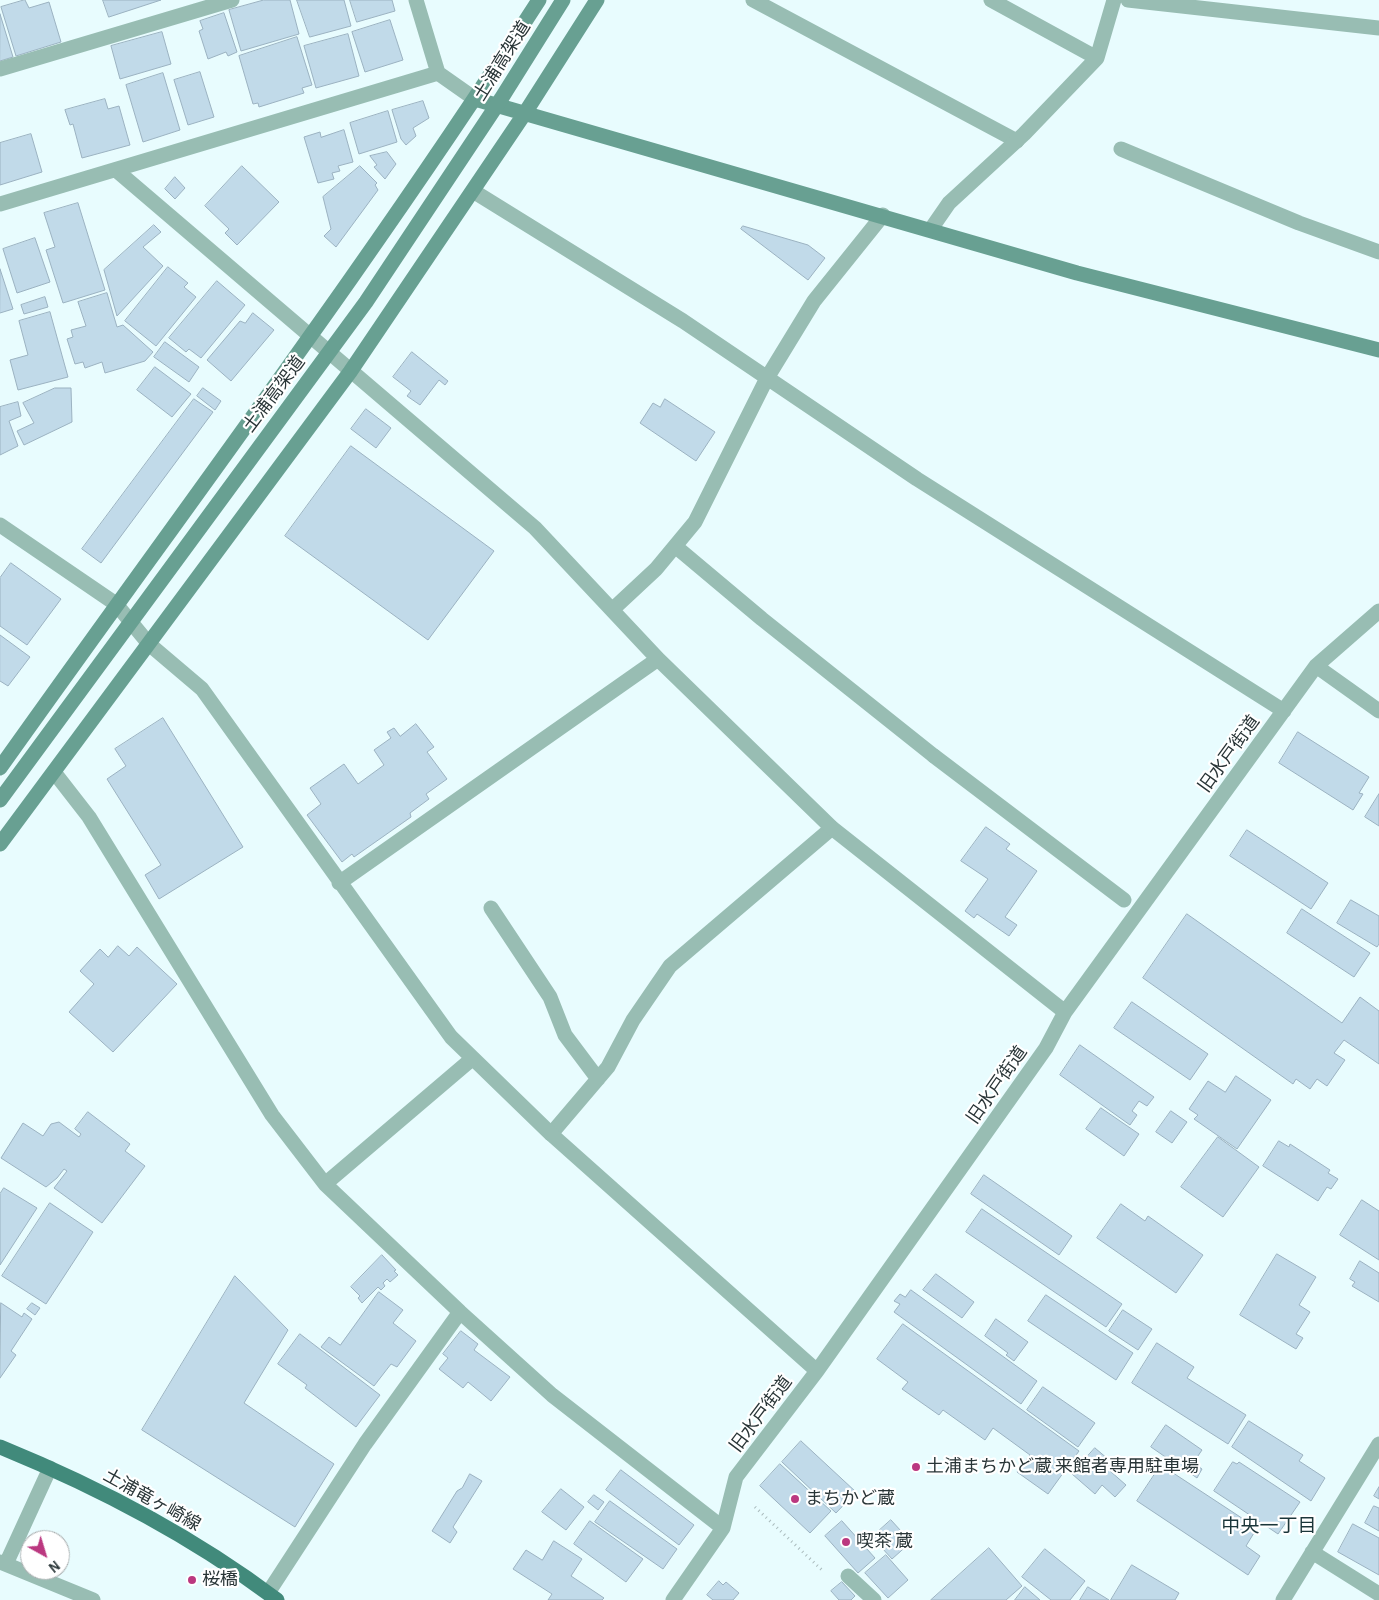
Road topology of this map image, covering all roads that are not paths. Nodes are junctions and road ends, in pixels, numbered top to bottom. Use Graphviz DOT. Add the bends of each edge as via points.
graph roads {
  1 [pos="232,0"];
  2 [pos="416,0"];
  3 [pos="539,0"];
  4 [pos="563,0"];
  5 [pos="597,0"];
  6 [pos="753,0"];
  7 [pos="991,0"];
  8 [pos="1114,0"];
  9 [pos="1128,0"];
  10 [pos="1379,28"];
  11 [pos="1097,58"];
  12 [pos="0,69"];
  13 [pos="438,73"];
  14 [pos="475,99"];
  15 [pos="525,113"];
  16 [pos="1017,141"];
  17 [pos="1122,149"];
  18 [pos="116,170"];
  19 [pos="473,191"];
  20 [pos="0,204"];
  21 [pos="883,215"];
  22 [pos="931,229"];
  23 [pos="1379,252"];
  24 [pos="312,336"];
  25 [pos="1379,350"];
  26 [pos="350,372"];
  27 [pos="767,378"];
  28 [pos="0,525"];
  29 [pos="675,546"];
  30 [pos="116,604"];
  31 [pos="612,610"];
  32 [pos="1379,611"];
  33 [pos="149,644"];
  34 [pos="658,659"];
  35 [pos="1316,666"];
  36 [pos="1284,711"];
  37 [pos="1379,711"];
  38 [pos="0,768"];
  39 [pos="54,772"];
  40 [pos="0,800"];
  41 [pos="832,828"];
  42 [pos="0,844"];
  43 [pos="339,883"];
  44 [pos="1124,900"];
  45 [pos="491,908"];
  46 [pos="1065,1012"];
  47 [pos="473,1058"];
  48 [pos="598,1079"];
  49 [pos="551,1134"];
  50 [pos="325,1184"];
  51 [pos="460,1312"];
  52 [pos="817,1371"];
  53 [pos="1379,1444"];
  54 [pos="0,1448"];
  55 [pos="50,1468"];
  56 [pos="723,1528"];
  57 [pos="1312,1552"];
  58 [pos="3,1563"];
  59 [pos="848,1576"];
  60 [pos="1379,1594"];
  61 [pos="273,1596"];
  62 [pos="93,1600"];
  63 [pos="673,1600"];
  64 [pos="874,1600"];
  65 [pos="1283,1600"];
  1 -- 12 [label="street"];
  2 -- 13 [label="street"];
  3 -- 14 [label="street"];
  4 -- 40 [label="street, 土浦高架道, bridge" via="366,302"];
  5 -- 15 [label="street"];
  6 -- 16 [label="street"];
  7 -- 11 [label="street"];
  8 -- 11 [label="street"];
  9 -- 10 [label="street"];
  11 -- 16 [label="street"];
  13 -- 14 [label="street"];
  13 -- 18 [label="street"];
  14 -- 15 [label="street"];
  14 -- 24 [label="street"];
  15 -- 19 [label="street"];
  15 -- 21 [label="street"];
  16 -- 22 [label="street" via="949,203"];
  17 -- 23 [label="street" via="1299,223"];
  18 -- 20 [label="street"];
  18 -- 24 [label="street"];
  19 -- 26 [label="street"];
  19 -- 27 [label="street" via="683,321"];
  21 -- 22 [label="street"];
  21 -- 27 [label="street" via="814,301"];
  22 -- 25 [label="street" via="1077,273"];
  24 -- 26 [label="street"];
  24 -- 30 [label="street"];
  26 -- 31 [label="street" via="413,421 535,528"];
  26 -- 33 [label="street"];
  27 -- 29 [label="street" via="695,522"];
  27 -- 36 [label="street" via="917,479"];
  28 -- 30 [label="street"];
  29 -- 31 [label="street" via="656,569"];
  29 -- 44 [label="street" via="934,756"];
  30 -- 33 [label="street"];
  30 -- 38 [label="street"];
  31 -- 34 [label="street"];
  32 -- 35 [label="street, 旧水戸街道"];
  33 -- 39 [label="street"];
  33 -- 43 [label="street" via="202,689"];
  34 -- 41 [label="street"];
  34 -- 43 [label="street"];
  35 -- 36 [label="street, 旧水戸街道"];
  35 -- 37 [label="street"];
  36 -- 46 [label="street, 旧水戸街道"];
  39 -- 42 [label="street"];
  39 -- 50 [label="street" via="89,817 272,1115"];
  41 -- 46 [label="street"];
  41 -- 48 [label="street" via="670,966"];
  43 -- 47 [label="street" via="451,1037"];
  45 -- 48 [label="street" via="550,997 565,1035"];
  46 -- 52 [label="street, 旧水戸街道" via="1046,1048"];
  47 -- 49 [label="street"];
  47 -- 50 [label="street"];
  48 -- 49 [label="street"];
  49 -- 52 [label="street"];
  50 -- 51 [label="street"];
  51 -- 56 [label="street" via="552,1395"];
  51 -- 61 [label="street" via="365,1444"];
  52 -- 56 [label="street, 旧水戸街道" via="736,1477"];
  53 -- 57 [label="street"];
  54 -- 55 [label="main road, 土浦竜ヶ崎線"];
  55 -- 58 [label="street"];
  55 -- 61 [label="main road, 土浦竜ヶ崎線" via="155,1519"];
  56 -- 63 [label="street, 旧水戸街道"];
  57 -- 60 [label="street"];
  57 -- 65 [label="street"];
  58 -- 62 [label="street"];
  59 -- 64 [label="street"];
}
